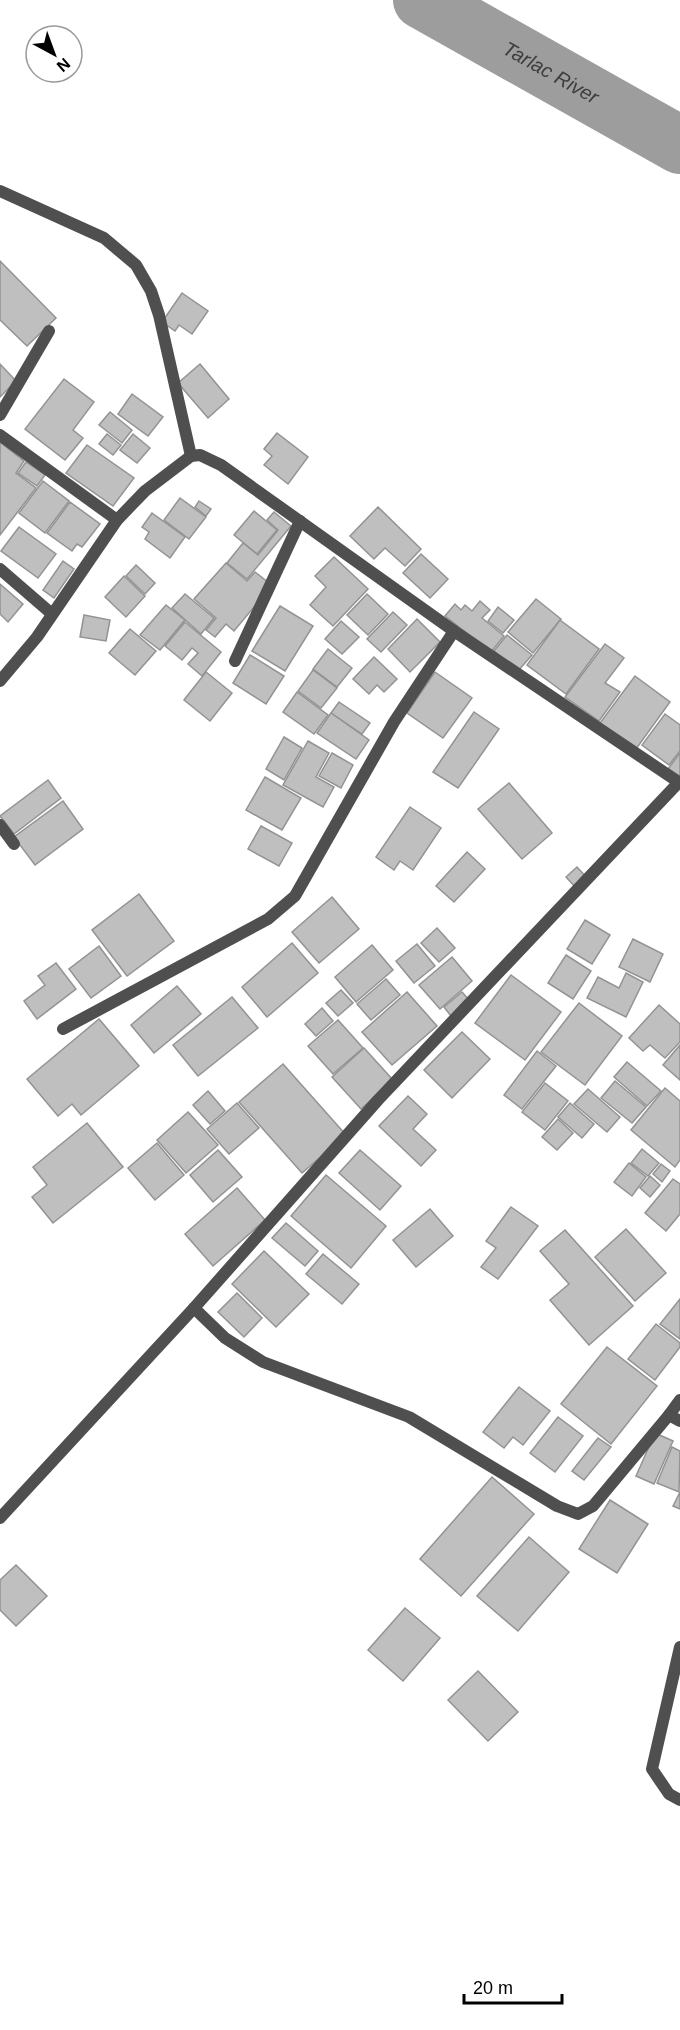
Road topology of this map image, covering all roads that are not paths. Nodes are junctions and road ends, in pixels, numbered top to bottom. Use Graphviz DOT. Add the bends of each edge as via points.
graph roads {
  1 [pos="0,191"];
  2 [pos="49,331"];
  3 [pos="0,415"];
  4 [pos="0,435"];
  5 [pos="191,456"];
  6 [pos="117,520"];
  7 [pos="300,521"];
  8 [pos="0,569"];
  9 [pos="52,614"];
  10 [pos="454,631"];
  11 [pos="235,661"];
  12 [pos="0,681"];
  13 [pos="680,783"];
  14 [pos="0,825"];
  15 [pos="14,844"];
  16 [pos="63,1029"];
  17 [pos="194,1308"];
  18 [pos="680,1400"];
  19 [pos="674,1418"];
  20 [pos="0,1518"];
  21 [pos="680,1647"];
  22 [pos="680,1800"];
  1 -- 5 [label="street" via="104,238 136,265 159,315"];
  2 -- 3 [label="street"];
  4 -- 6 [label="street"];
  5 -- 6 [label="street" via="160,477"];
  5 -- 7 [label="street" via="200,455 221,465"];
  6 -- 9 [label="street"];
  7 -- 10 [label="street"];
  7 -- 11 [label="street"];
  8 -- 9 [label="street"];
  9 -- 12 [label="street"];
  10 -- 13 [label="street"];
  10 -- 16 [label="street" via="394,722 295,896 268,920"];
  13 -- 17 [label="street" via="378,1100"];
  14 -- 15 [label="street"];
  17 -- 19 [label="street" via="225,1338 263,1362 409,1417 557,1506 578,1514 593,1506"];
  17 -- 20 [label="street"];
  18 -- 19 [label="street"];
  21 -- 22 [label="street" via="652,1769 669,1794"];
}
